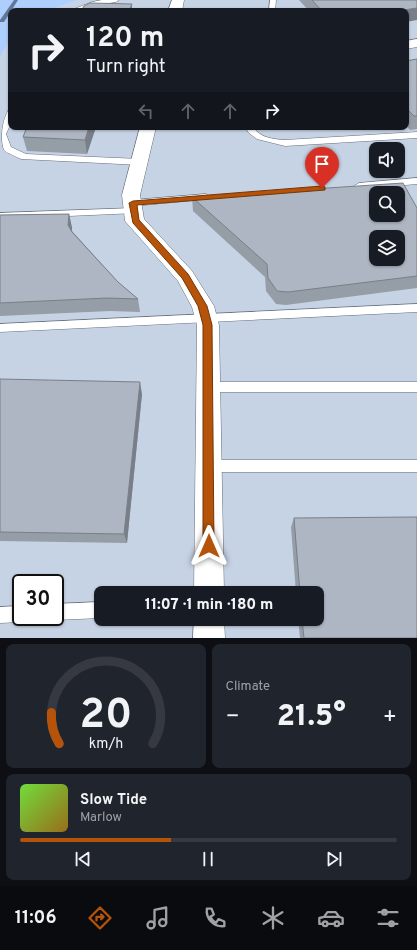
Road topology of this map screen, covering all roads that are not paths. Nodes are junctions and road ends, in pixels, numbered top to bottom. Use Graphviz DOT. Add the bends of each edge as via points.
graph roads {
  1 [pos="116,0"];
  2 [pos="80,8"];
  3 [pos="8,120"];
  4 [pos="147,130"];
  5 [pos="250,130"];
  6 [pos="417,135"];
  7 [pos="140,162"];
  8 [pos="417,181"];
  9 [pos="346,187"];
  10 [pos="212,197"];
  11 [pos="133,207"];
  12 [pos="0,216"];
  13 [pos="417,308"];
  14 [pos="206,318"];
  15 [pos="0,328"];
  16 [pos="208,387"];
  17 [pos="417,387"];
  18 [pos="208,466"];
  19 [pos="417,466"];
  20 [pos="209,586"];
  21 [pos="94,610"];
  22 [pos="64,612"];
  23 [pos="12,614"];
  24 [pos="0,615"];
  25 [pos="209,626"];
  26 [pos="209,638"];
  1 -- 2 [label="lane"];
  3 -- 7 [label="lane" via="2,134 7,148 24,157"];
  4 -- 7 [label="street"];
  5 -- 6 [label="lane" via="266,140 285,143"];
  7 -- 11 [label="street" via="131,195"];
  8 -- 9 [label="lane"];
  10 -- 11 [label="lane"];
  11 -- 12 [label="lane"];
  11 -- 14 [label="street" via="136,221 185,276 203,306"];
  13 -- 14 [label="lane"];
  14 -- 15 [label="lane"];
  14 -- 16 [label="street"];
  16 -- 17 [label="lane"];
  16 -- 18 [label="street"];
  18 -- 19 [label="lane"];
  18 -- 20 [label="street"];
  21 -- 22 [label="lane"];
  23 -- 24 [label="lane"];
  25 -- 26 [label="street"];
}
